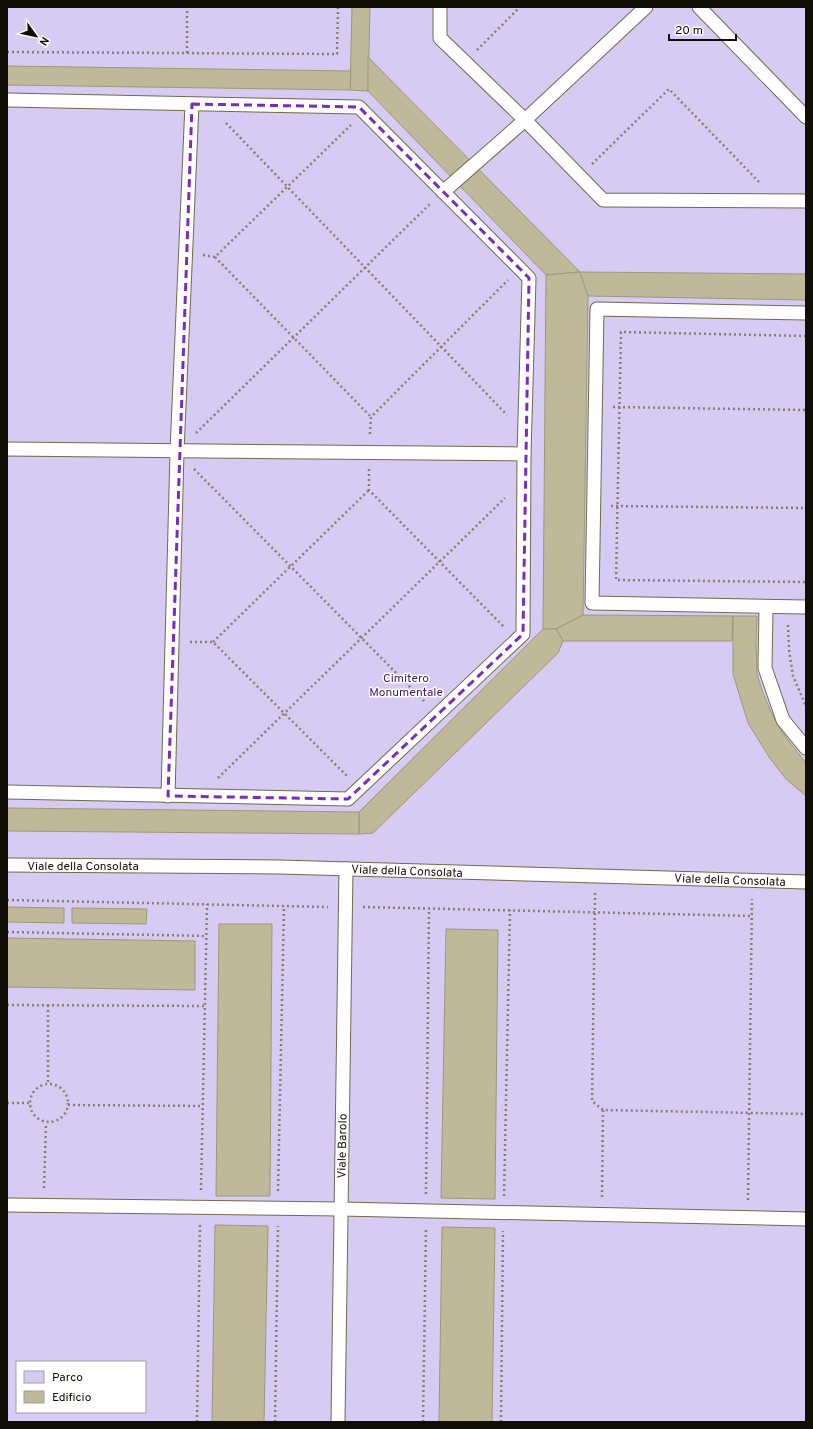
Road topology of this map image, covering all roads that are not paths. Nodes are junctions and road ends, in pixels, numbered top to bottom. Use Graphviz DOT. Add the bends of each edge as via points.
graph roads {
  1 [pos="440,7"];
  2 [pos="646,7"];
  3 [pos="699,7"];
  4 [pos="7,100"];
  5 [pos="192,104"];
  6 [pos="806,117"];
  7 [pos="525,120"];
  8 [pos="443,192"];
  9 [pos="806,200"];
  10 [pos="806,312"];
  11 [pos="7,449"];
  12 [pos="177,452"];
  13 [pos="524,454"];
  14 [pos="766,606"];
  15 [pos="806,607"];
  16 [pos="806,748"];
  17 [pos="7,792"];
  18 [pos="168,796"];
  19 [pos="7,865"];
  20 [pos="346,869"];
  21 [pos="806,882"];
  22 [pos="7,1205"];
  23 [pos="341,1210"];
  24 [pos="806,1219"];
  25 [pos="338,1422"];
  1 -- 7 [label="street" via="440,38"];
  2 -- 7 [label="street"];
  3 -- 6 [label="street"];
  4 -- 5 [label="street"];
  5 -- 8 [label="street" via="359,106"];
  5 -- 12 [label="street"];
  7 -- 8 [label="street"];
  7 -- 9 [label="street" via="603,200"];
  8 -- 13 [label="street" via="529,278"];
  10 -- 14 [label="street" via="597,309 592,603"];
  11 -- 12 [label="street"];
  12 -- 13 [label="street"];
  12 -- 18 [label="street"];
  13 -- 18 [label="street" via="523,634 348,799"];
  14 -- 15 [label="street"];
  14 -- 16 [label="street" via="765,668 784,720"];
  17 -- 18 [label="street"];
  19 -- 20 [label="street, Viale della Consolata"];
  20 -- 21 [label="street, Viale della Consolata"];
  20 -- 23 [label="street, Viale Barolo"];
  22 -- 23 [label="street"];
  23 -- 24 [label="street"];
  23 -- 25 [label="street, Viale Barolo"];
}
